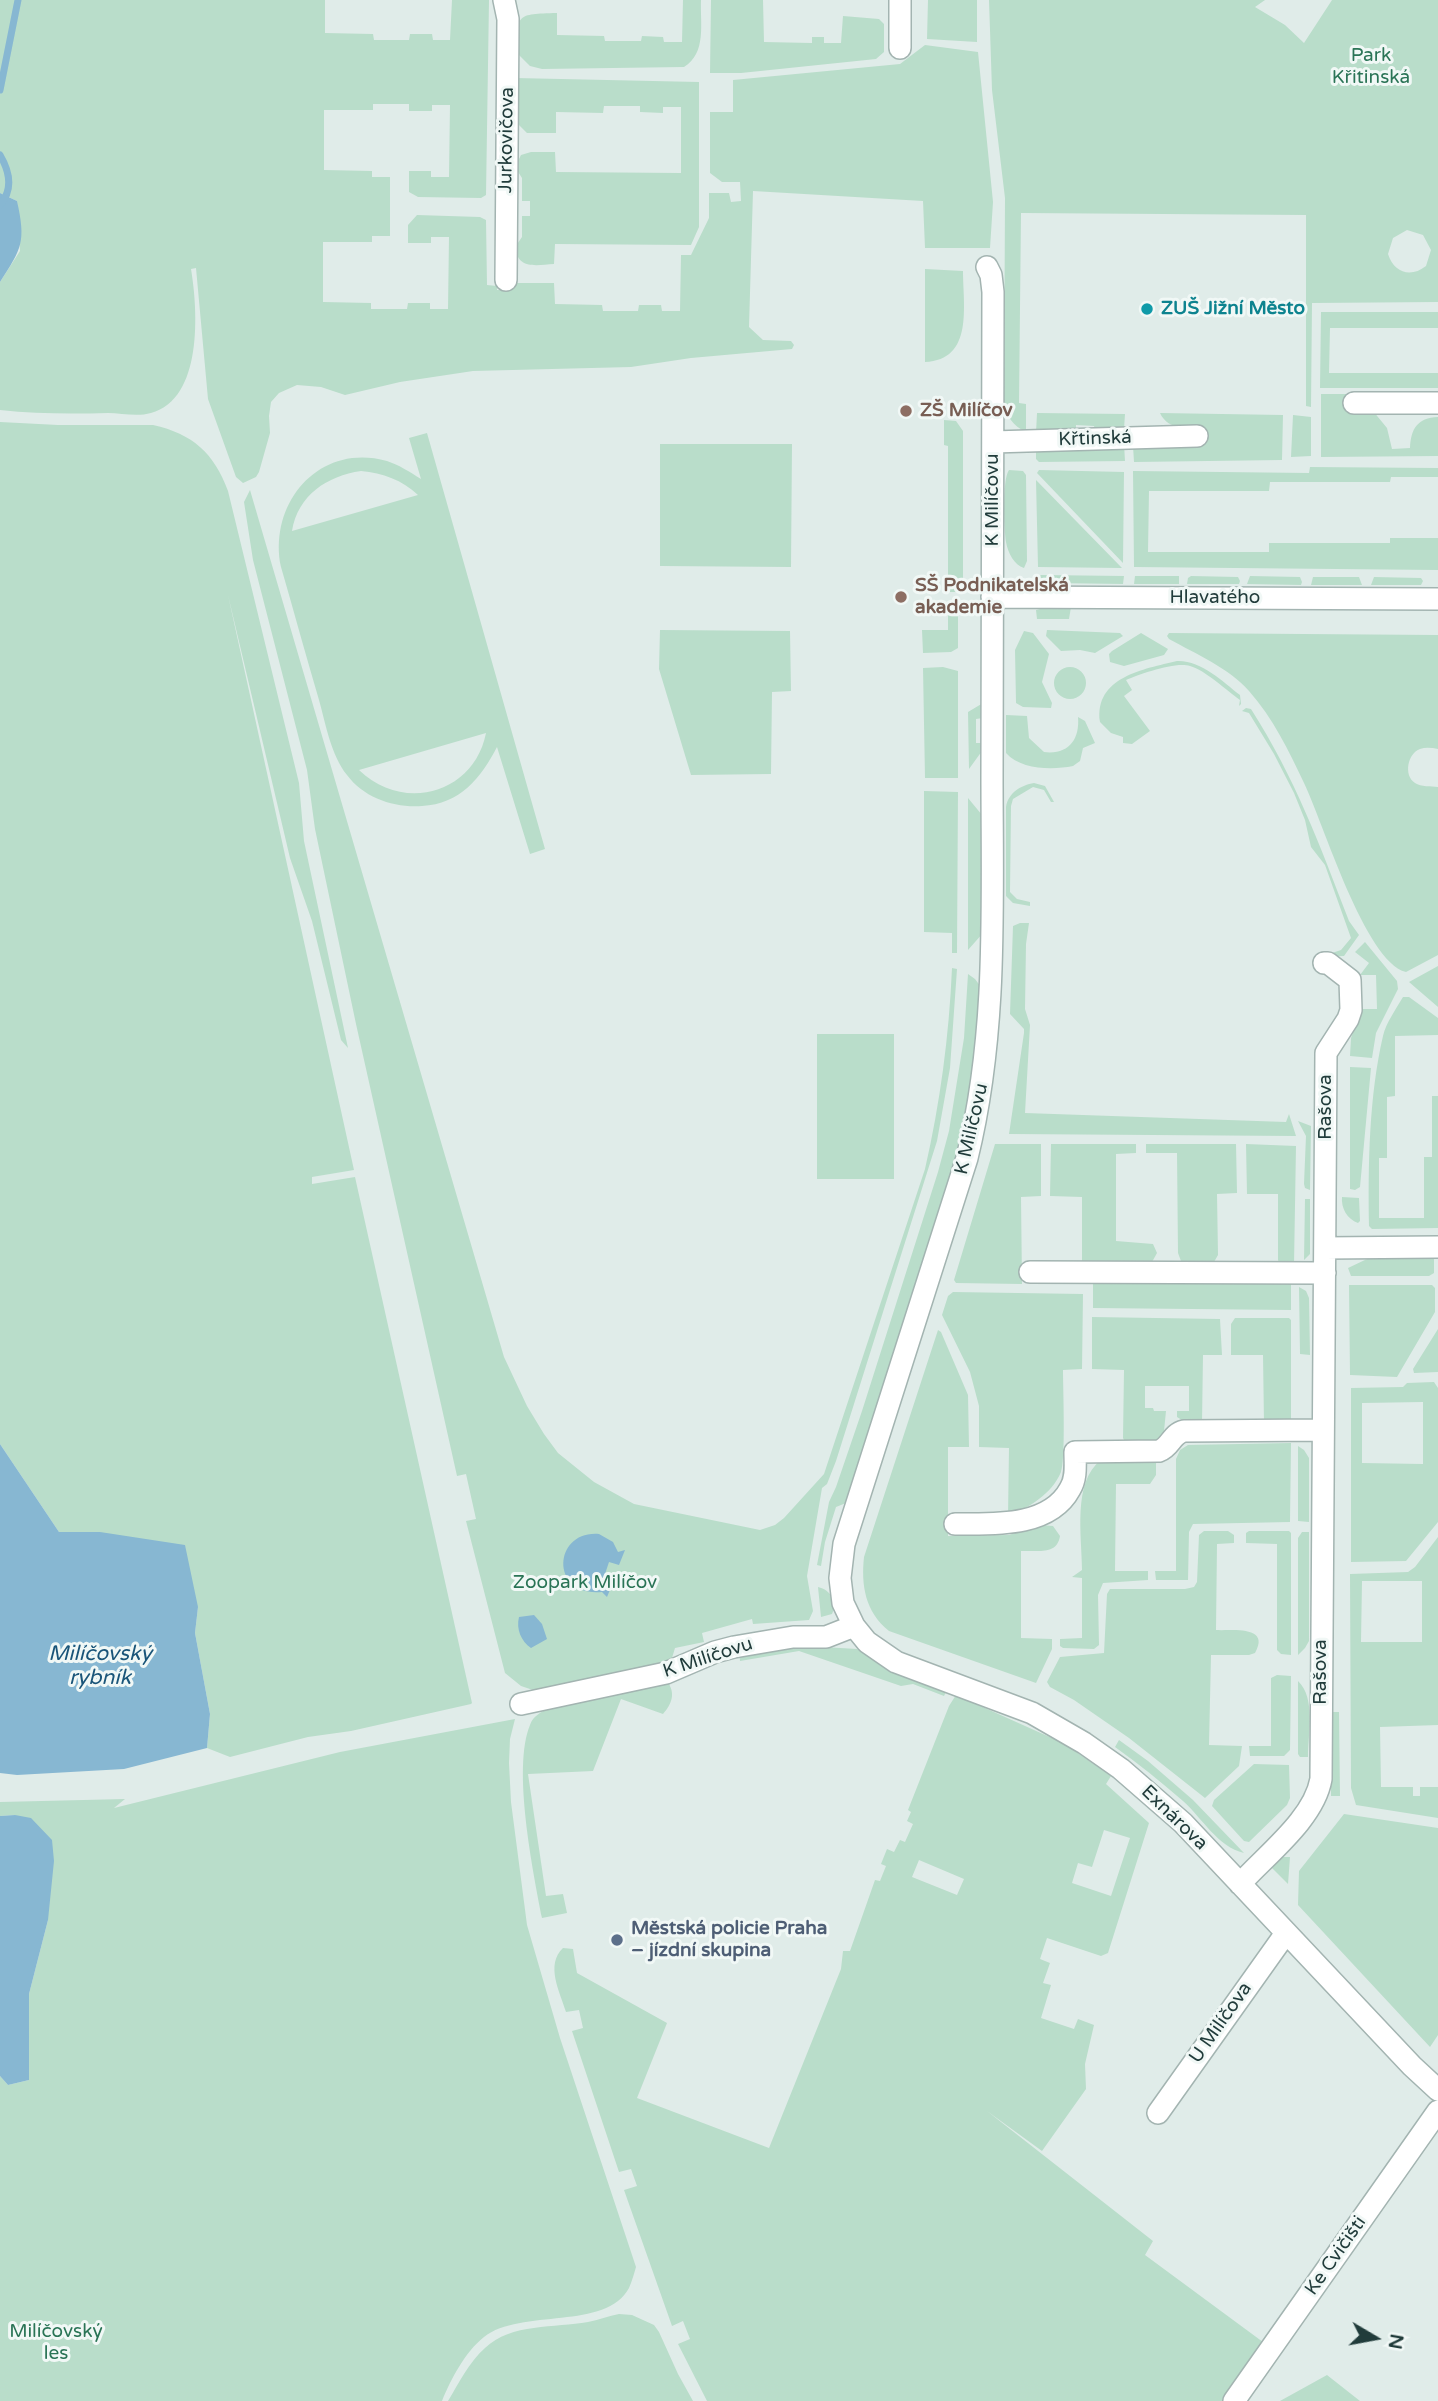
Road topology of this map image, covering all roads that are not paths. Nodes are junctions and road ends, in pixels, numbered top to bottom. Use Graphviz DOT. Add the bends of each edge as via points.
graph roads {
  1 [pos="504,0"];
  2 [pos="900,0"];
  3 [pos="900,48"];
  4 [pos="987,267"];
  5 [pos="506,280"];
  6 [pos="1354,403"];
  7 [pos="1438,403"];
  8 [pos="1196,436"];
  9 [pos="993,442"];
  10 [pos="992,597"];
  11 [pos="1438,599"];
  12 [pos="1324,963"];
  13 [pos="1438,1247"];
  14 [pos="1325,1248"];
  15 [pos="1030,1272"];
  16 [pos="1325,1273"];
  17 [pos="1323,1430"];
  18 [pos="955,1524"];
  19 [pos="854,1626"];
  20 [pos="522,1704"];
  21 [pos="1240,1884"];
  22 [pos="1286,1933"];
  23 [pos="1438,2090"];
  24 [pos="1438,2111"];
  25 [pos="1158,2113"];
  26 [pos="1234,2401"];
  1 -- 5 [label="street, Jurkovičova" via="508,19"];
  2 -- 3 [label="street"];
  4 -- 9 [label="street, K Milíčovu" via="993,292"];
  6 -- 7 [label="street"];
  8 -- 9 [label="street, Křtinská"];
  9 -- 10 [label="street, K Milíčovu"];
  10 -- 11 [label="street, Hlavatého"];
  10 -- 19 [label="street, K Milíčovu" via="992,962 986,1062 967,1158 844,1544 841,1593"];
  12 -- 14 [label="street, Rašova" via="1350,980 1351,1010 1326,1053"];
  13 -- 14 [label="street"];
  14 -- 16 [label="street, Rašova"];
  15 -- 16 [label="street"];
  16 -- 17 [label="street, Rašova"];
  17 -- 18 [label="street" via="1184,1431 1159,1451 1075,1451 1071,1488 1049,1509 1008,1524"];
  17 -- 21 [label="street, Rašova" via="1320,1785 1307,1813"];
  19 -- 20 [label="street, K Milíčovu" via="826,1637 793,1637 734,1647 666,1673"];
  19 -- 21 [label="street, Exnárova" via="895,1662 1032,1713 1084,1743 1162,1804"];
  21 -- 22 [label="street, Exnárova"];
  22 -- 23 [label="street, Exnárova"];
  22 -- 25 [label="street, U Milíčova"];
  24 -- 26 [label="street, Ke Cvičišti"];
}
